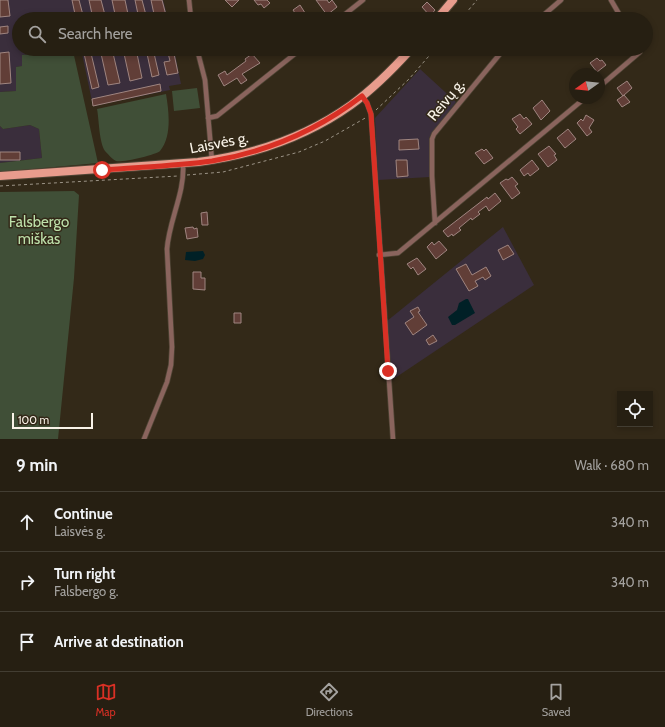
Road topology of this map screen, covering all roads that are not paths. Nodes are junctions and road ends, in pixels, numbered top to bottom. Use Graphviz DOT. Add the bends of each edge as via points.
graph roads {
  1 [pos="189,0"];
  2 [pos="363,0"];
  3 [pos="453,0"];
  4 [pos="561,0"];
  5 [pos="611,0"];
  6 [pos="190,12"];
  7 [pos="348,12"];
  8 [pos="443,12"];
  9 [pos="547,12"];
  10 [pos="618,12"];
  11 [pos="199,56"];
  12 [pos="292,56"];
  13 [pos="404,56"];
  14 [pos="498,56"];
  15 [pos="635,56"];
  16 [pos="605,82"];
  17 [pos="362,96"];
  18 [pos="579,104"];
  19 [pos="208,118"];
  20 [pos="212,161"];
  21 [pos="183,164"];
  22 [pos="0,176"];
  23 [pos="435,223"];
  24 [pos="380,255"];
  25 [pos="144,439"];
  26 [pos="393,439"];
  1 -- 6 [label="street"];
  2 -- 7 [label="street"];
  3 -- 8 [label="main road"];
  4 -- 9 [label="street"];
  5 -- 10 [label="street"];
  11 -- 19 [label="street" via="205,80"];
  12 -- 19 [label="street" via="217,116"];
  13 -- 17 [label="main road, Laisvės g."];
  14 -- 23 [label="street, Reivų g." via="432,139"];
  15 -- 16 [label="street"];
  17 -- 20 [label="main road, Laisvės g." via="338,114 291,138 247,153"];
  17 -- 24 [label="street" via="371,114"];
  18 -- 23 [label="street"];
  19 -- 20 [label="street"];
  20 -- 21 [label="main road, Laisvės g."];
  21 -- 22 [label="main road, Laisvės g."];
  21 -- 25 [label="street" via="182,187 167,249 171,364 167,382"];
  23 -- 24 [label="street" via="398,253"];
  24 -- 26 [label="street"];
}
